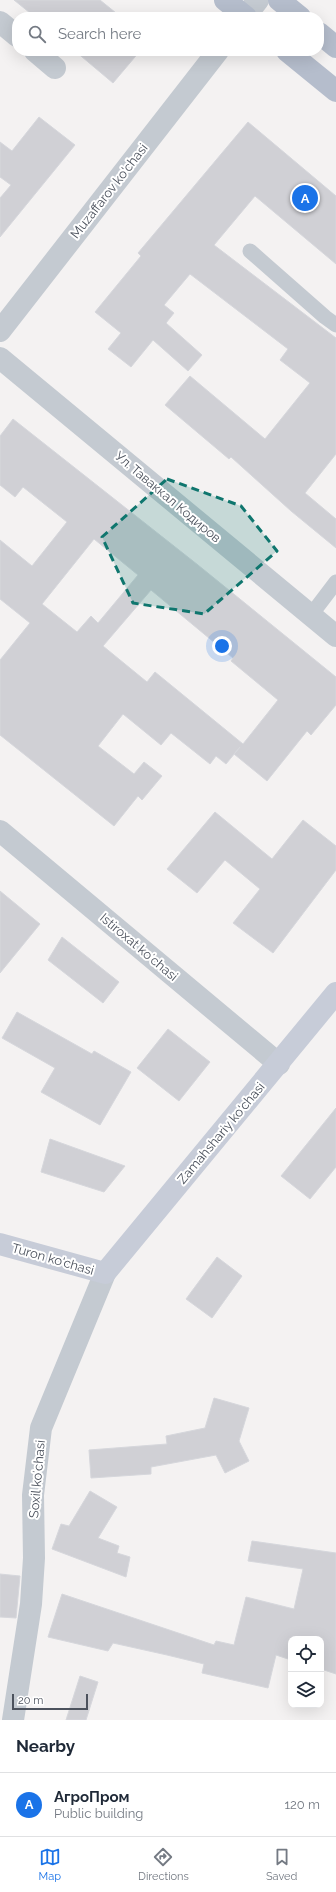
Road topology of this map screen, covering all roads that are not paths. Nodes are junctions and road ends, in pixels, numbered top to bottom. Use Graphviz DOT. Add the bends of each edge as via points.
graph roads {
  1 [pos="225,0"];
  2 [pos="258,0"];
  3 [pos="279,0"];
  4 [pos="239,12"];
  5 [pos="249,12"];
  6 [pos="294,12"];
  7 [pos="0,22"];
  8 [pos="12,32"];
  9 [pos="324,37"];
  10 [pos="336,47"];
  11 [pos="41,56"];
  12 [pos="214,56"];
  13 [pos="293,56"];
  14 [pos="55,68"];
  15 [pos="336,91"];
  16 [pos="250,251"];
  17 [pos="336,325"];
  18 [pos="0,331"];
  19 [pos="0,358"];
  20 [pos="336,582"];
  21 [pos="311,615"];
  22 [pos="336,636"];
  23 [pos="0,831"];
  24 [pos="336,993"];
  25 [pos="279,1064"];
  26 [pos="0,1244"];
  27 [pos="105,1273"];
  28 [pos="12,1720"];
  1 -- 4 [label="main road"];
  2 -- 5 [label="street"];
  3 -- 6 [label="main road"];
  7 -- 8 [label="street"];
  9 -- 10 [label="main road"];
  11 -- 14 [label="street"];
  12 -- 18 [label="street, Muzaffarov ko'chasi"];
  13 -- 15 [label="main road"];
  16 -- 17 [label="lane"];
  19 -- 21 [label="street, Ул. Таваккал Кодиров"];
  20 -- 21 [label="lane"];
  21 -- 22 [label="street, Ул. Таваккал Кодиров"];
  23 -- 25 [label="street, Istiroxat koʻchasi"];
  24 -- 25 [label="street, Zamahshariy ko'chasi"];
  25 -- 27 [label="street, Zamahshariy ko'chasi"];
  26 -- 27 [label="street, Turon ko'chasi"];
  27 -- 28 [label="street, Soxil koʻchasi" via="41,1428 33,1495 34,1558 31,1604"];
}
